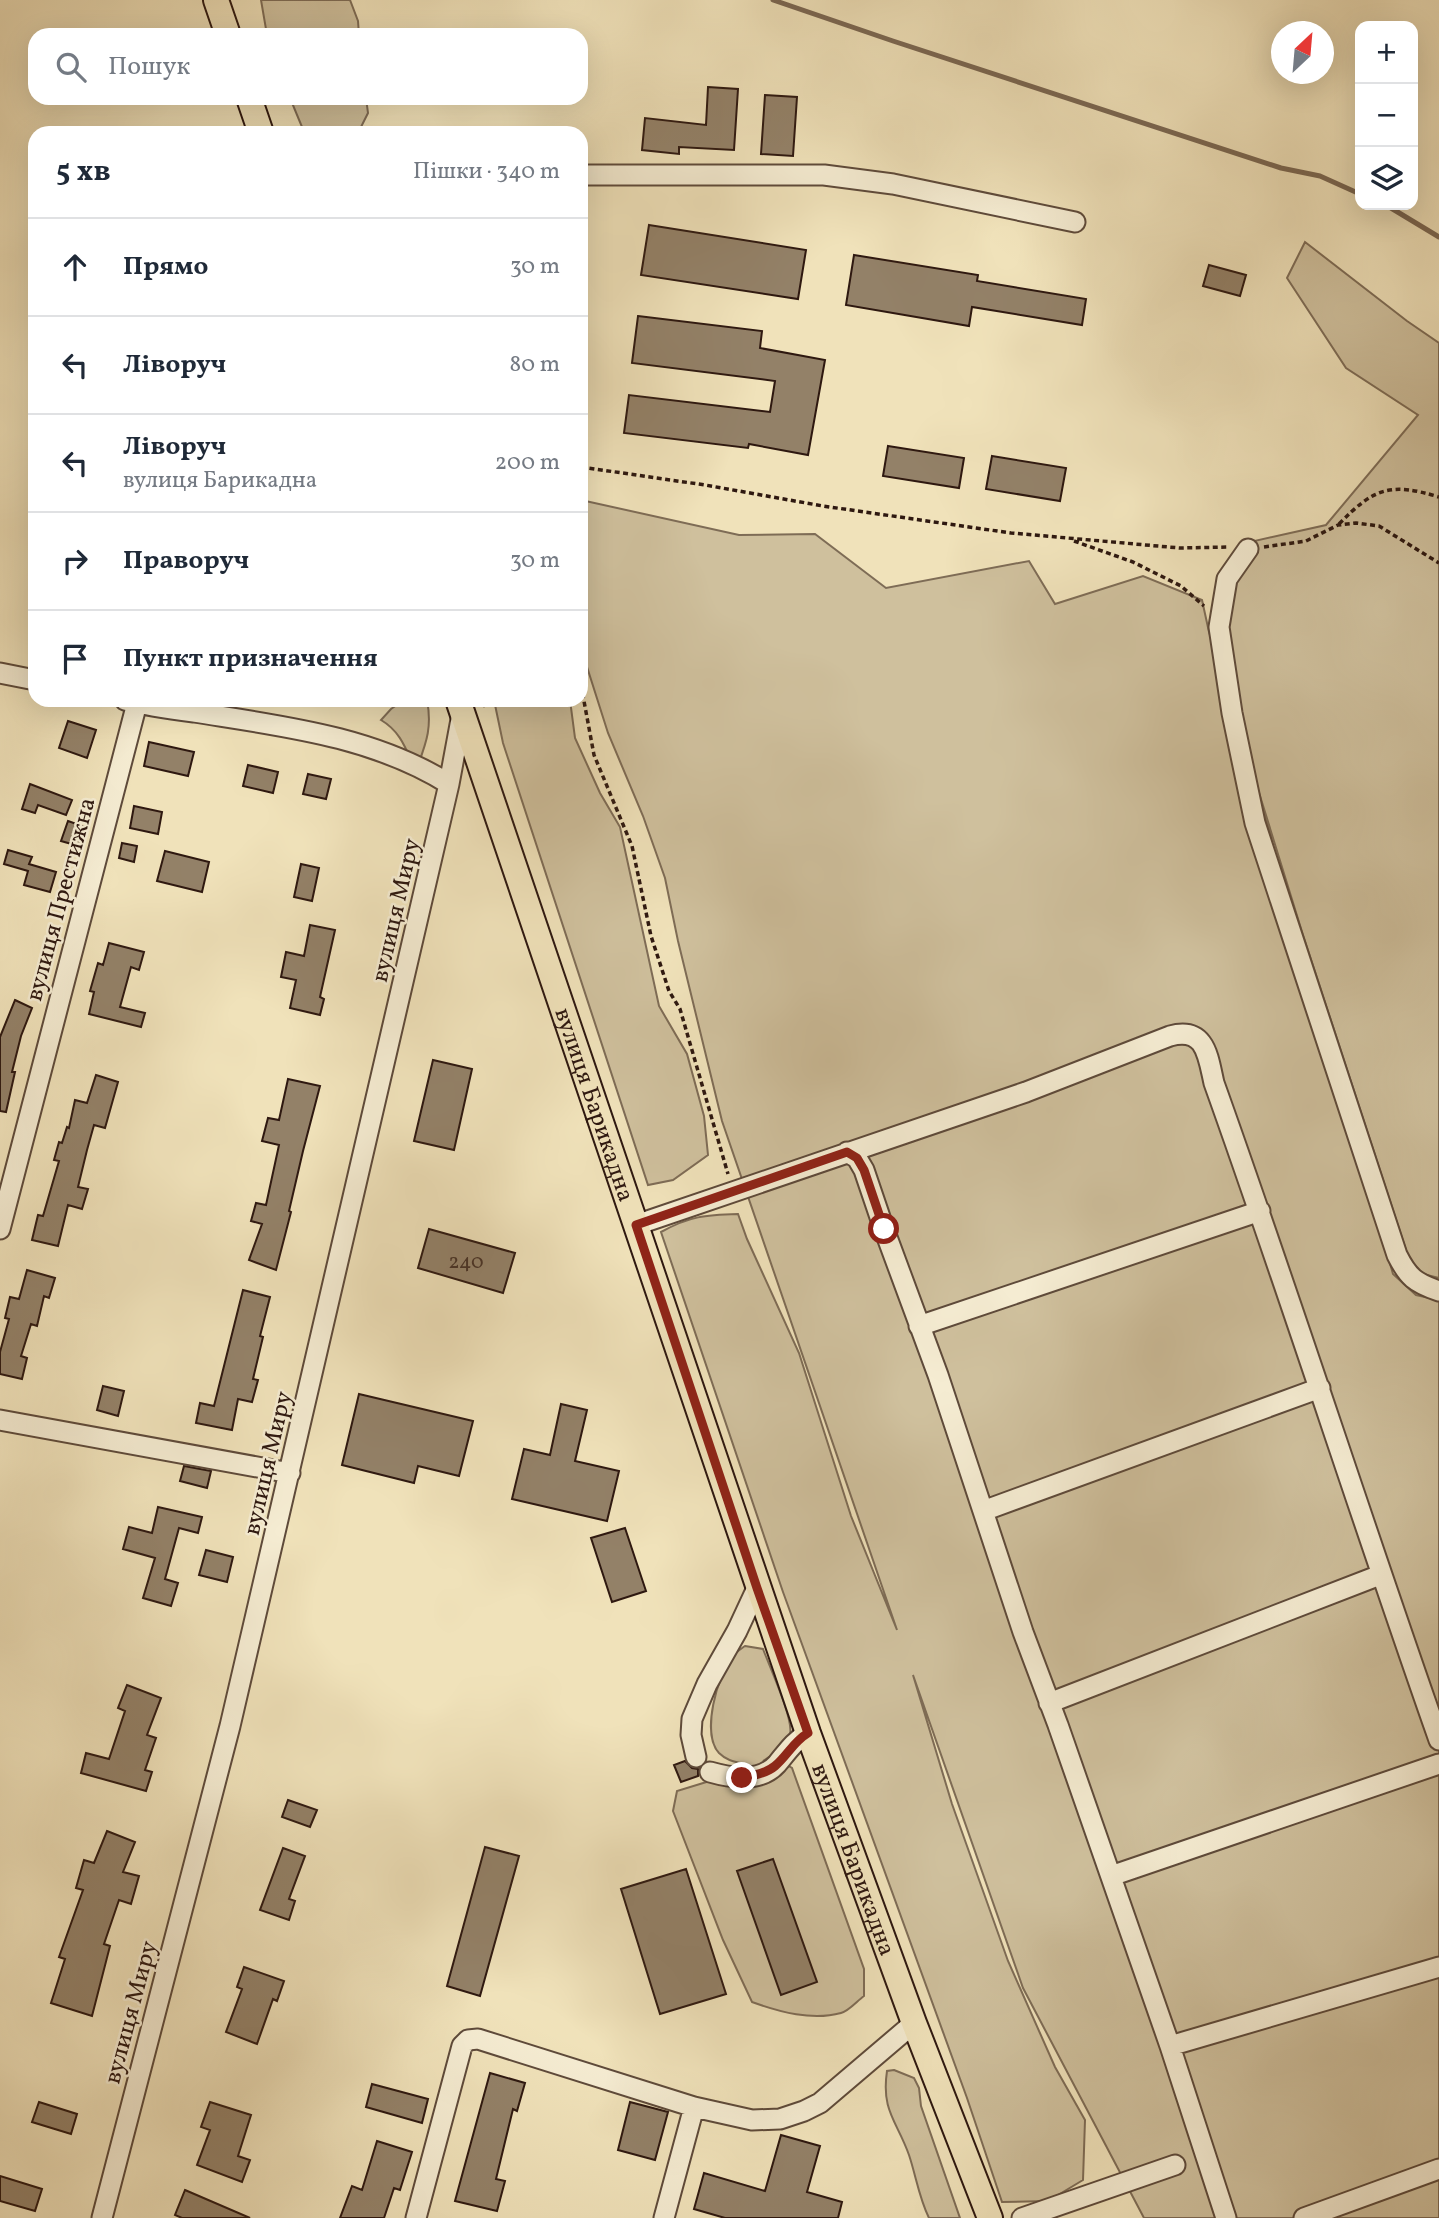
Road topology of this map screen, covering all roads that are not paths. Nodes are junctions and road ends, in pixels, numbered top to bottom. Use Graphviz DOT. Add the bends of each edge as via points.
graph roads {
  1 [pos="216,0"];
  2 [pos="226,28"];
  3 [pos="251,105"];
  4 [pos="259,126"];
  5 [pos="588,175"];
  6 [pos="1075,222"];
  7 [pos="1248,549"];
  8 [pos="0,673"];
  9 [pos="28,679"];
  10 [pos="129,707"];
  11 [pos="165,707"];
  12 [pos="460,707"];
  13 [pos="449,784"];
  14 [pos="847,1152"];
  15 [pos="1260,1211"];
  16 [pos="636,1225"];
  17 [pos="0,1229"];
  18 [pos="1439,1291"];
  19 [pos="919,1326"];
  20 [pos="1320,1388"];
  21 [pos="0,1420"];
  22 [pos="290,1473"];
  23 [pos="983,1511"];
  24 [pos="1380,1575"];
  25 [pos="757,1588"];
  26 [pos="1049,1703"];
  27 [pos="808,1733"];
  28 [pos="1439,1740"];
  29 [pos="695,1757"];
  30 [pos="1439,1764"];
  31 [pos="710,1772"];
  32 [pos="1111,1877"];
  33 [pos="1439,1967"];
  34 [pos="914,2023"];
  35 [pos="1170,2046"];
  36 [pos="694,2107"];
  37 [pos="1175,2165"];
  38 [pos="1439,2169"];
  39 [pos="102,2218"];
  40 [pos="416,2218"];
  41 [pos="664,2218"];
  42 [pos="990,2218"];
  43 [pos="1022,2218"];
  44 [pos="1226,2218"];
  45 [pos="1304,2218"];
  1 -- 2 [label="main road"];
  3 -- 4 [label="main road"];
  5 -- 6 [label="street" via="824,175 893,184"];
  7 -- 18 [label="street" via="1227,579 1219,627 1255,823 1397,1255 1406,1274"];
  8 -- 9 [label="street"];
  10 -- 17 [label="street, вулиця Престижна"];
  11 -- 13 [label="street" via="355,742 426,769"];
  12 -- 13 [label="street, вулиця Миру"];
  12 -- 16 [label="main road, вулиця Барикадна"];
  13 -- 22 [label="street, вулиця Миру"];
  14 -- 15 [label="street" via="1026,1093 1182,1032 1202,1042"];
  14 -- 16 [label="street"];
  14 -- 19 [label="street" via="864,1170"];
  15 -- 19 [label="street"];
  15 -- 20 [label="street"];
  16 -- 25 [label="main road, вулиця Барикадна"];
  19 -- 23 [label="street"];
  20 -- 23 [label="street"];
  20 -- 24 [label="street"];
  21 -- 22 [label="street"];
  22 -- 39 [label="street, вулиця Миру" via="230,1726"];
  23 -- 26 [label="street"];
  24 -- 26 [label="street"];
  24 -- 28 [label="street"];
  25 -- 27 [label="main road, вулиця Барикадна"];
  25 -- 29 [label="street" via="692,1719"];
  26 -- 32 [label="street"];
  27 -- 31 [label="street" via="774,1767 756,1775 730,1777"];
  27 -- 34 [label="main road, вулиця Барикадна"];
  30 -- 32 [label="street"];
  32 -- 35 [label="street"];
  33 -- 35 [label="street"];
  34 -- 36 [label="street" via="821,2103 804,2111 780,2119 752,2120"];
  34 -- 42 [label="main road, вулиця Барикадна"];
  35 -- 44 [label="street"];
  36 -- 40 [label="street" via="478,2039 468,2040 462,2046"];
  36 -- 41 [label="street"];
  37 -- 43 [label="street"];
  38 -- 45 [label="street"];
}
